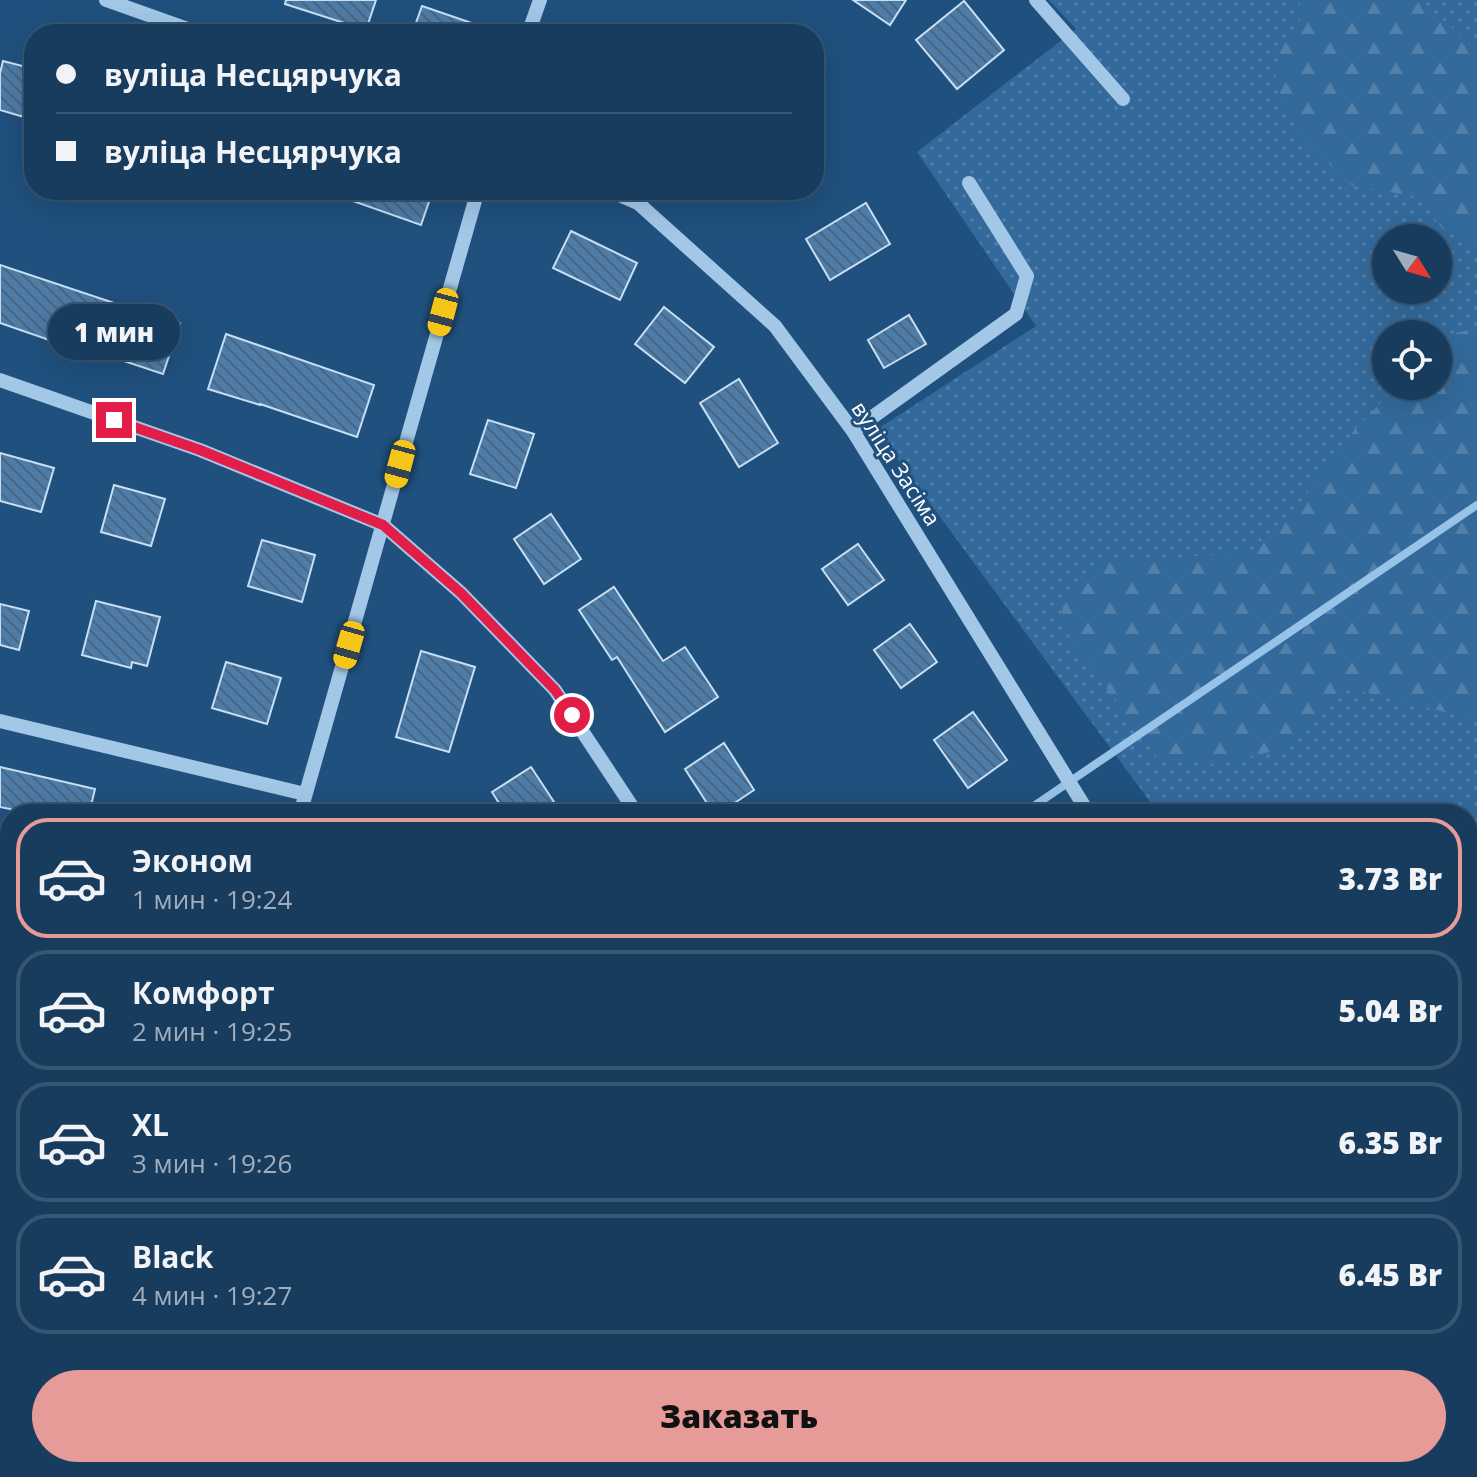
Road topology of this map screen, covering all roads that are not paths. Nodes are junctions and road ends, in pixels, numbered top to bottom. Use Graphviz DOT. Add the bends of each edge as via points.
graph roads {
  1 [pos="106,0"];
  2 [pos="540,0"];
  3 [pos="1036,0"];
  4 [pos="174,24"];
  5 [pos="532,24"];
  6 [pos="1123,99"];
  7 [pos="969,183"];
  8 [pos="475,200"];
  9 [pos="631,200"];
  10 [pos="0,380"];
  11 [pos="853,431"];
  12 [pos="383,525"];
  13 [pos="0,721"];
  14 [pos="305,794"];
  15 [pos="302,804"];
  16 [pos="630,804"];
  17 [pos="1083,804"];
  1 -- 4 [label="street"];
  2 -- 5 [label="street"];
  3 -- 6 [label="street"];
  7 -- 11 [label="street" via="1027,276 1016,314"];
  8 -- 12 [label="street"];
  9 -- 11 [label="street, вуліца Засіма" via="775,326"];
  10 -- 12 [label="street" via="200,450"];
  11 -- 17 [label="street, вуліца Засіма"];
  12 -- 14 [label="street"];
  12 -- 16 [label="street" via="461,593 555,690"];
  13 -- 14 [label="street"];
  14 -- 15 [label="street"];
}
